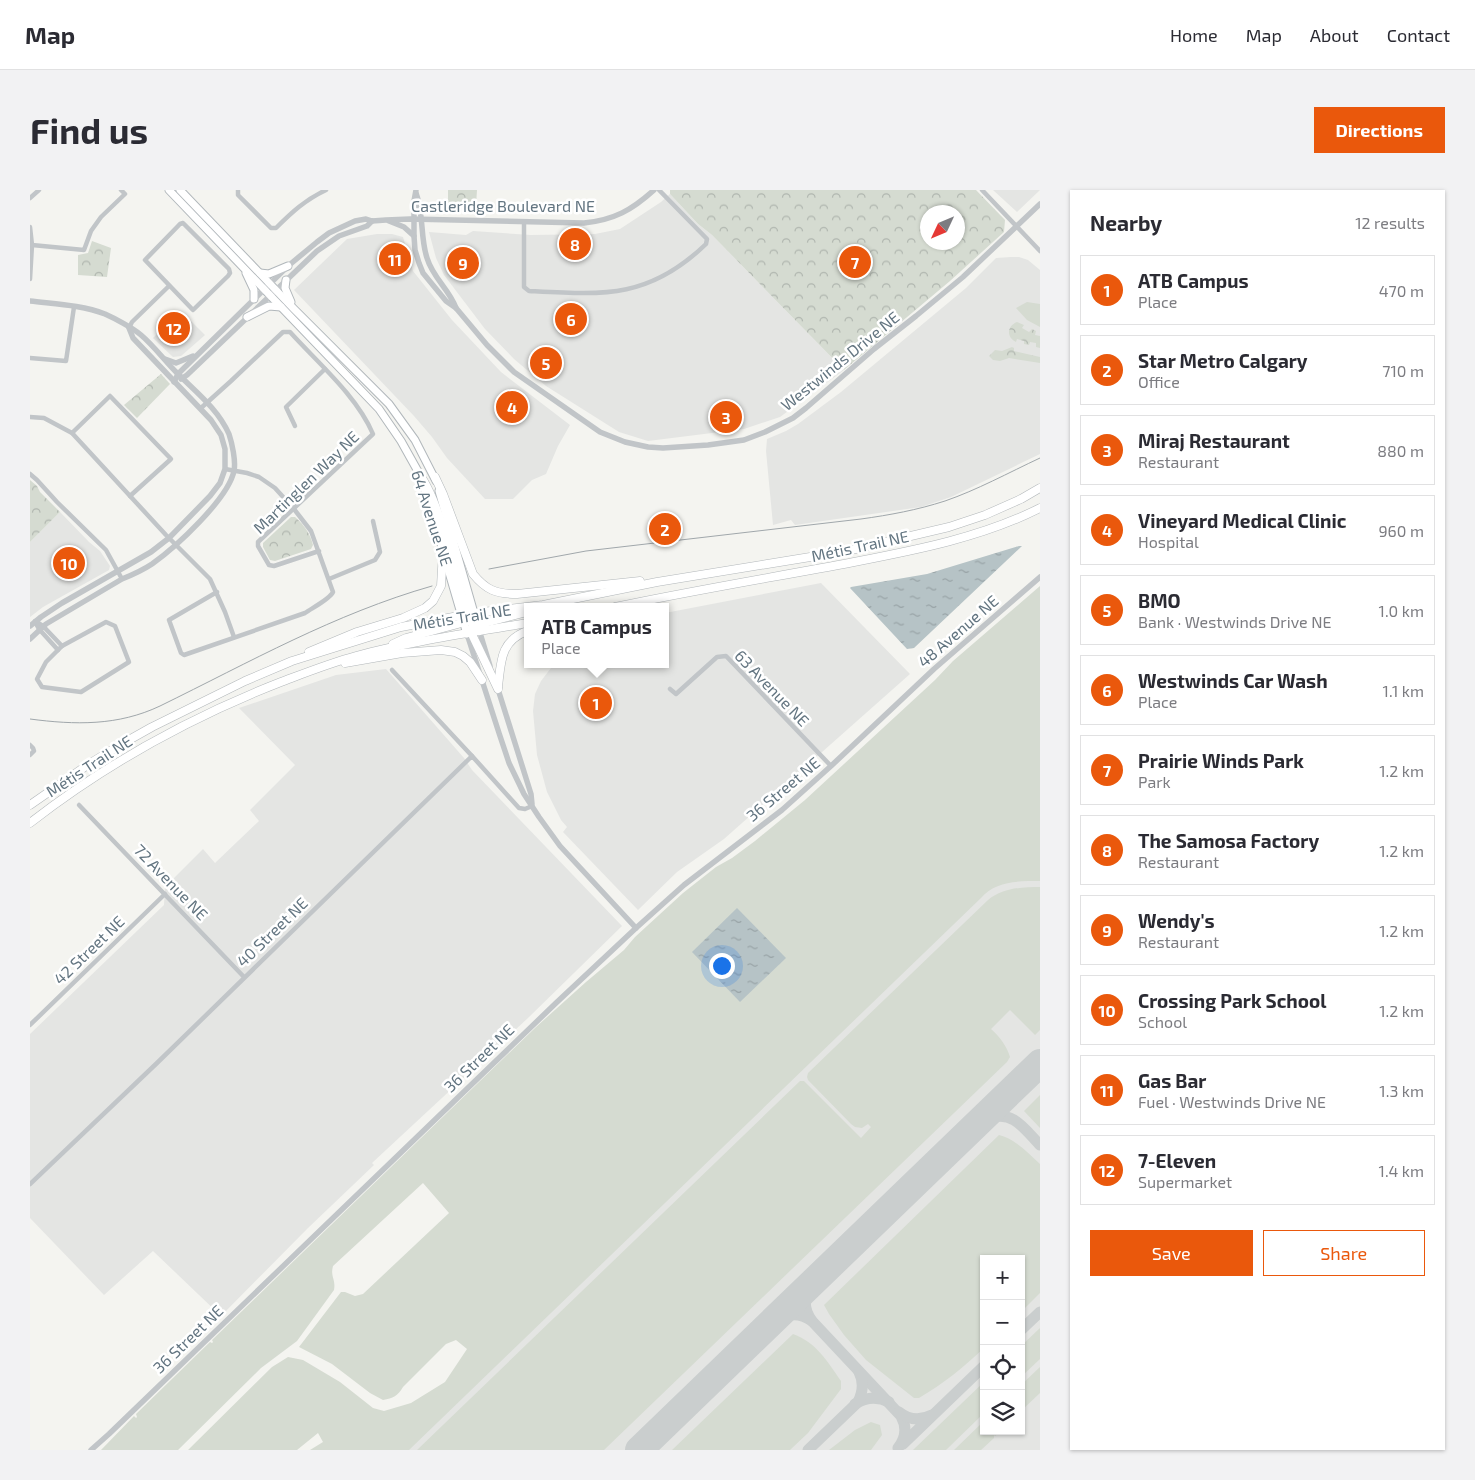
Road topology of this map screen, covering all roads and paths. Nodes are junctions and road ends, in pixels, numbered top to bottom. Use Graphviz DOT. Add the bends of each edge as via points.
graph roads {
  1 [pos="39,190"];
  2 [pos="121,190"];
  3 [pos="169,190"];
  4 [pos="180,190"];
  5 [pos="238,190"];
  6 [pos="326,190"];
  7 [pos="654,190"];
  8 [pos="659,190"];
  9 [pos="982,190"];
  10 [pos="416,192"];
  11 [pos="30,198"];
  12 [pos="1040,204"];
  13 [pos="386,220"];
  14 [pos="417,220"];
  15 [pos="372,221"];
  16 [pos="524,222"];
  17 [pos="1017,226"];
  18 [pos="30,227"];
  19 [pos="414,236"];
  20 [pos="32,245"];
  21 [pos="1040,251"];
  22 [pos="241,264"];
  23 [pos="288,266"];
  24 [pos="260,273"];
  25 [pos="30,279"];
  26 [pos="286,280"];
  27 [pos="169,286"];
  28 [pos="267,286"];
  29 [pos="273,292"];
  30 [pos="254,299"];
  31 [pos="30,301"];
  32 [pos="74,307"];
  33 [pos="282,307"];
  34 [pos="456,308"];
  35 [pos="294,309"];
  36 [pos="247,317"];
  37 [pos="129,328"];
  38 [pos="200,352"];
  39 [pos="30,358"];
  40 [pos="163,358"];
  41 [pos="325,369"];
  42 [pos="180,376"];
  43 [pos="174,382"];
  44 [pos="207,402"];
  45 [pos="201,408"];
  46 [pos="30,417"];
  47 [pos="295,426"];
  48 [pos="72,433"];
  49 [pos="225,469"];
  50 [pos="234,470"];
  51 [pos="30,474"];
  52 [pos="420,476"];
  53 [pos="435,477"];
  54 [pos="1040,488"];
  55 [pos="130,496"];
  56 [pos="294,508"];
  57 [pos="1040,508"];
  58 [pos="373,522"];
  59 [pos="169,538"];
  60 [pos="176,544"];
  61 [pos="319,551"];
  62 [pos="443,552"];
  63 [pos="118,571"];
  64 [pos="1040,577"];
  65 [pos="122,579"];
  66 [pos="328,579"];
  67 [pos="657,582"];
  68 [pos="217,592"];
  69 [pos="555,603"];
  70 [pos="635,603"];
  71 [pos="524,610"];
  72 [pos="524,613"];
  73 [pos="35,621"];
  74 [pos="524,623"];
  75 [pos="470,624"];
  76 [pos="30,626"];
  77 [pos="41,628"];
  78 [pos="524,632"];
  79 [pos="234,637"];
  80 [pos="30,639"];
  81 [pos="60,648"];
  82 [pos="385,649"];
  83 [pos="292,661"];
  84 [pos="338,662"];
  85 [pos="392,670"];
  86 [pos="482,680"];
  87 [pos="498,689"];
  88 [pos="670,689"];
  89 [pos="895,706"];
  90 [pos="30,745"];
  91 [pos="30,755"];
  92 [pos="472,756"];
  93 [pos="831,766"];
  94 [pos="30,805"];
  95 [pos="79,805"];
  96 [pos="532,806"];
  97 [pos="30,823"];
  98 [pos="165,894"];
  99 [pos="636,928"];
  100 [pos="244,977"];
  101 [pos="30,1024"];
  102 [pos="30,1184"];
  103 [pos="94,1449"];
  1 -- 11 [label="street"];
  2 -- 20 [label="street" via="125,194 101,217 84,250"];
  3 -- 22 [label="main road, 64 Avenue NE"];
  4 -- 24 [label="main road, 64 Avenue NE"];
  5 -- 6 [label="street" via="238,195 271,228 276,228 310,198"];
  7 -- 16 [label="street, Castleridge Boulevard NE" via="622,214 597,222"];
  8 -- 16 [label="street" via="707,239 706,244 692,258 662,278 625,290 577,294 529,291 524,287"];
  9 -- 17 [label="street"];
  10 -- 14 [label="street"];
  12 -- 17 [label="street, Westwinds Drive NE"];
  13 -- 14 [label="street, Castleridge Boulevard NE"];
  13 -- 15 [label="street, Castleridge Boulevard NE"];
  13 -- 19 [label="street" via="404,226"];
  14 -- 16 [label="street, Castleridge Boulevard NE"];
  14 -- 19 [label="street, Westwinds Drive NE"];
  14 -- 34 [label="street, Westwinds Drive NE" via="430,267 452,297"];
  15 -- 23 [label="street, Castleridge Boulevard NE" via="355,221 339,228"];
  15 -- 26 [label="street, Castleridge Boulevard NE" via="339,236 317,251"];
  17 -- 21 [label="street"];
  17 -- 34 [label="street, Westwinds Drive NE" via="963,277 806,408 793,418 744,440 662,448 613,438 582,421 514,372"];
  18 -- 20 [label="street"];
  19 -- 34 [label="street, Westwinds Drive NE" via="423,273"];
  20 -- 25 [label="street"];
  22 -- 28 [label="main road, 64 Avenue NE"];
  22 -- 30 [label="main road" via="254,290"];
  23 -- 24 [label="main road" via="269,274"];
  23 -- 28 [label="street, Castleridge Boulevard NE"];
  24 -- 28 [label="main road, 64 Avenue NE"];
  26 -- 29 [label="street, Castleridge Boulevard NE"];
  26 -- 35 [label="main road" via="286,292"];
  27 -- 27 [label="street" via="193,310 230,273 183,223 145,260"];
  27 -- 37 [label="street"];
  28 -- 29 [label="main road, 64 Avenue NE"];
  28 -- 30 [label="street, Castleridge Boulevard NE"];
  29 -- 33 [label="main road, 64 Avenue NE"];
  29 -- 35 [label="main road, 64 Avenue NE"];
  29 -- 36 [label="street, Castleridge Boulevard NE"];
  30 -- 38 [label="street, Castleridge Boulevard NE"];
  31 -- 32 [label="street"];
  32 -- 37 [label="street" via="104,314"];
  32 -- 39 [label="street" via="66,361"];
  33 -- 36 [label="main road" via="269,306"];
  33 -- 52 [label="main road, 64 Avenue NE" via="379,410"];
  35 -- 53 [label="main road, 64 Avenue NE" via="389,404 415,440"];
  36 -- 42 [label="street, Castleridge Boulevard NE"];
  37 -- 40 [label="street" via="140,334"];
  37 -- 43 [label="street" via="133,338"];
  38 -- 40 [label="street" via="176,363"];
  38 -- 42 [label="street, Castleridge Boulevard NE"];
  40 -- 42 [label="street"];
  41 -- 44 [label="street, Martinglen Way NE" via="290,332 283,332"];
  41 -- 47 [label="street" via="286,407"];
  41 -- 56 [label="street, Martinglen Way NE" via="367,419 373,434"];
  42 -- 43 [label="street"];
  42 -- 44 [label="street"];
  43 -- 45 [label="street"];
  44 -- 45 [label="street, Martinglen Way NE"];
  44 -- 50 [label="street" via="221,418 228,433"];
  45 -- 49 [label="street" via="221,435"];
  46 -- 48 [label="street" via="44,418"];
  48 -- 55 [label="street"];
  48 -- 55 [label="street" via="110,396 171,459"];
  49 -- 50 [label="street"];
  49 -- 59 [label="street" via="210,496"];
  50 -- 56 [label="street" via="259,478 275,488"];
  50 -- 60 [label="street" via="224,494"];
  51 -- 63 [label="street" via="106,550"];
  52 -- 62 [label="main road, 64 Avenue NE"];
  52 -- 75 [label="main road" via="434,503"];
  53 -- 67 [label="main road" via="473,574 489,589 517,594 643,580"];
  53 -- 75 [label="main road, 64 Avenue NE"];
  54 -- 67 [label="main road, Métis Trail NE" via="985,515 949,527 847,552"];
  55 -- 59 [label="street"];
  56 -- 61 [label="street" via="311,531"];
  56 -- 61 [label="street, Martinglen Way NE" via="258,542 265,559 274,566"];
  57 -- 70 [label="main road, Métis Trail NE" via="949,542"];
  58 -- 66 [label="street" via="380,552 375,560"];
  59 -- 60 [label="street"];
  59 -- 63 [label="street"];
  60 -- 65 [label="street" via="153,563"];
  60 -- 68 [label="street"];
  61 -- 66 [label="street"];
  62 -- 75 [label="main road, 64 Avenue NE"];
  62 -- 83 [label="main road" via="441,586 425,608 357,632"];
  63 -- 65 [label="street"];
  63 -- 73 [label="street"];
  64 -- 89 [label="street, 48 Avenue NE"];
  65 -- 77 [label="street"];
  66 -- 79 [label="street" via="333,592 329,598 305,613"];
  67 -- 69 [label="main road, Métis Trail NE"];
  68 -- 79 [label="street"];
  68 -- 79 [label="street" via="169,620 181,653 184,655"];
  71 -- 75 [label="main road, Métis Trail NE"];
  72 -- 75 [label="main road"];
  73 -- 76 [label="street"];
  73 -- 77 [label="street"];
  74 -- 75 [label="main road, Métis Trail NE"];
  75 -- 82 [label="main road, Métis Trail NE"];
  75 -- 82 [label="main road" via="406,638"];
  75 -- 83 [label="main road, Métis Trail NE" via="401,627"];
  75 -- 86 [label="street, 64 Avenue NE"];
  75 -- 87 [label="main road"];
  77 -- 80 [label="street"];
  77 -- 81 [label="street"];
  78 -- 87 [label="main road" via="505,648"];
  81 -- 81 [label="street" via="46,662 38,679 42,687 80,692 129,662 115,626 106,622"];
  82 -- 84 [label="main road, Métis Trail NE"];
  83 -- 94 [label="main road, Métis Trail NE" via="152,726 88,764"];
  84 -- 86 [label="main road" via="347,664 402,653 441,650 463,656"];
  84 -- 97 [label="main road, Métis Trail NE" via="255,692 164,735 85,783"];
  85 -- 92 [label="street"];
  86 -- 96 [label="street, 64 Avenue NE" via="509,763"];
  87 -- 96 [label="street, 64 Avenue NE"];
  88 -- 93 [label="street, 63 Avenue NE" via="676,694 717,657 726,656"];
  89 -- 93 [label="street, 36 Street NE"];
  90 -- 91 [label="street" via="34,751"];
  92 -- 96 [label="street" via="518,808"];
  92 -- 100 [label="street, 40 Street NE"];
  93 -- 99 [label="street, 36 Street NE" via="763,826 720,857"];
  95 -- 98 [label="street, 72 Avenue NE"];
  96 -- 99 [label="street, 64 Avenue NE" via="560,846"];
  98 -- 100 [label="street, 72 Avenue NE"];
  98 -- 101 [label="street, 42 Street NE"];
  99 -- 103 [label="street, 36 Street NE"];
  100 -- 102 [label="street, 40 Street NE"];
}
